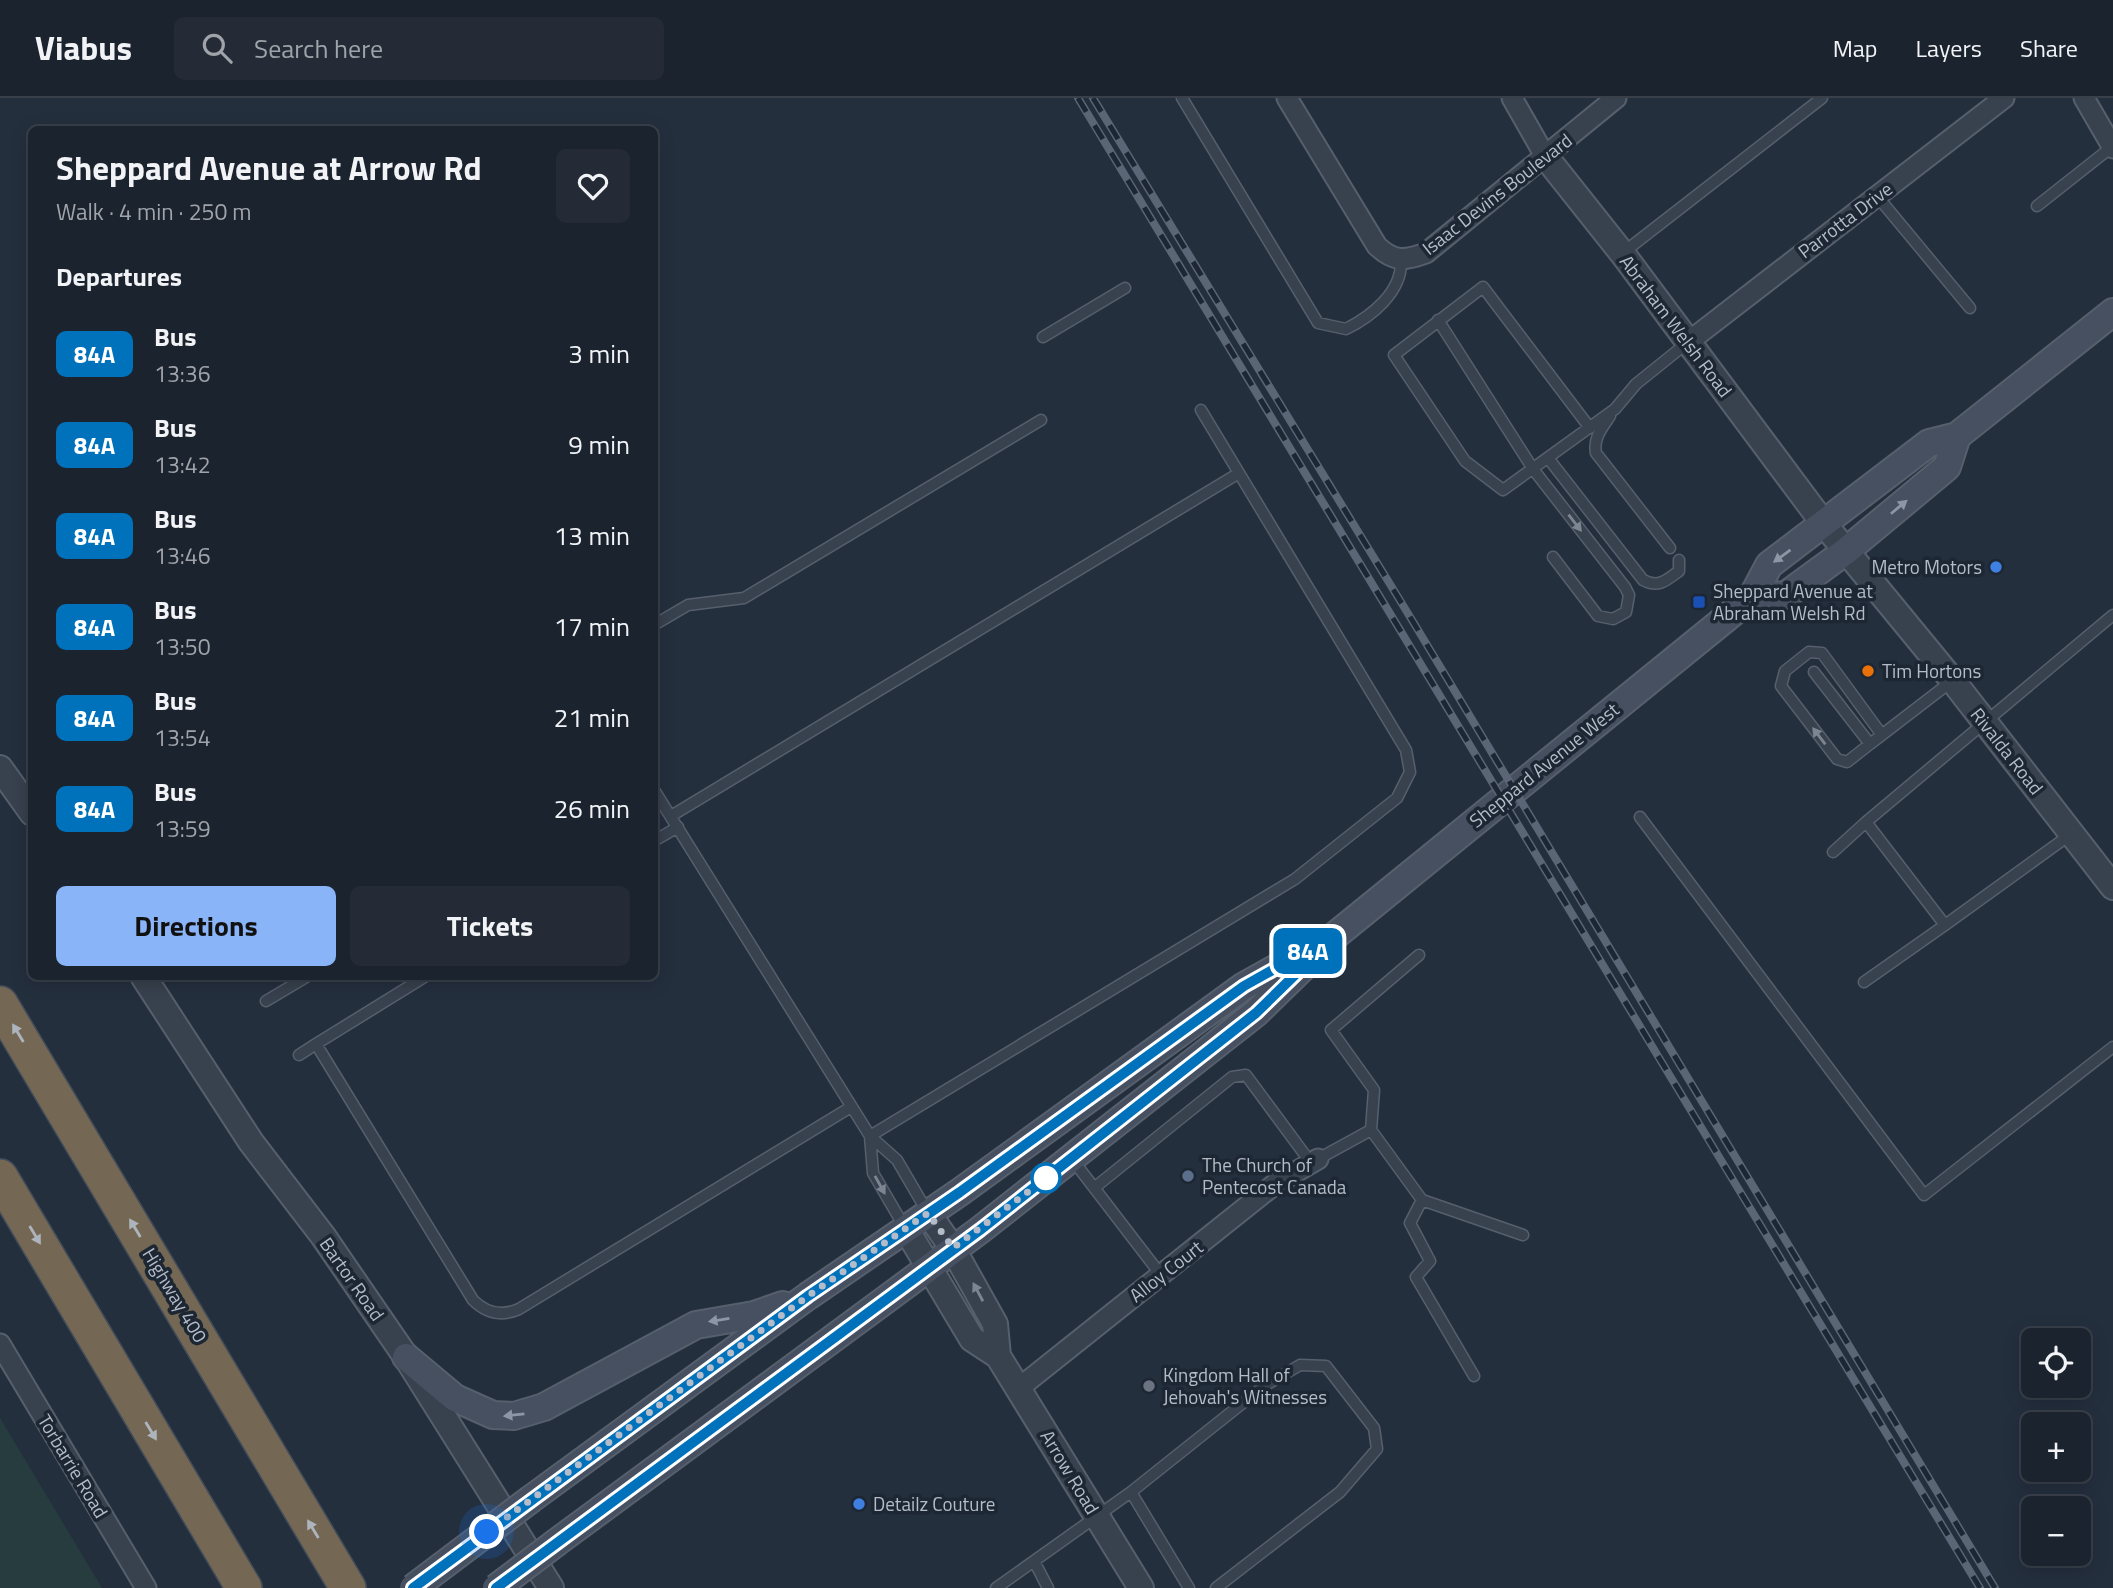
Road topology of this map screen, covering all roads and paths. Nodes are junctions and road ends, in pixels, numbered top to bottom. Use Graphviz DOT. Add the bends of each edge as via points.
graph roads {
  1 [pos="1182,98"];
  2 [pos="1287,98"];
  3 [pos="1512,98"];
  4 [pos="1616,98"];
  5 [pos="1822,98"];
  6 [pos="2004,98"];
  7 [pos="2084,98"];
  8 [pos="2113,147"];
  9 [pos="1545,156"];
  10 [pos="1877,196"];
  11 [pos="2037,206"];
  12 [pos="1622,253"];
  13 [pos="1401,261"];
  14 [pos="1125,288"];
  15 [pos="1970,308"];
  16 [pos="2113,312"];
  17 [pos="1438,320"];
  18 [pos="1043,337"];
  19 [pos="1687,343"];
  20 [pos="1615,409"];
  21 [pos="1201,410"];
  22 [pos="1041,420"];
  23 [pos="1590,428"];
  24 [pos="1957,436"];
  25 [pos="1548,458"];
  26 [pos="1533,469"];
  27 [pos="1239,473"];
  28 [pos="1824,524"];
  29 [pos="1670,548"];
  30 [pos="1846,551"];
  31 [pos="1553,556"];
  32 [pos="1679,560"];
  33 [pos="1752,597"];
  34 [pos="2113,615"];
  35 [pos="658,623"];
  36 [pos="1814,672"];
  37 [pos="1953,681"];
  38 [pos="1984,720"];
  39 [pos="1882,735"];
  40 [pos="1870,744"];
  41 [pos="0,768"];
  42 [pos="658,796"];
  43 [pos="28,807"];
  44 [pos="671,816"];
  45 [pos="1640,817"];
  46 [pos="1866,822"];
  47 [pos="678,827"];
  48 [pos="2071,834"];
  49 [pos="658,839"];
  50 [pos="1833,852"];
  51 [pos="2113,887"];
  52 [pos="1945,925"];
  53 [pos="1337,934"];
  54 [pos="1419,955"];
  55 [pos="146,980"];
  56 [pos="301,980"];
  57 [pos="420,980"];
  58 [pos="1864,982"];
  59 [pos="266,1001"];
  60 [pos="0,1004"];
  61 [pos="316,1044"];
  62 [pos="2113,1047"];
  63 [pos="299,1055"];
  64 [pos="851,1107"];
  65 [pos="1371,1129"];
  66 [pos="870,1136"];
  67 [pos="1071,1159"];
  68 [pos="1315,1161"];
  69 [pos="0,1177"];
  70 [pos="1094,1188"];
  71 [pos="1422,1200"];
  72 [pos="928,1213"];
  73 [pos="906,1230"];
  74 [pos="1523,1236"];
  75 [pos="953,1248"];
  76 [pos="927,1267"];
  77 [pos="1161,1275"];
  78 [pos="808,1296"];
  79 [pos="0,1344"];
  80 [pos="998,1356"];
  81 [pos="406,1357"];
  82 [pos="1474,1376"];
  83 [pos="1019,1388"];
  84 [pos="1131,1492"];
  85 [pos="1098,1517"];
  86 [pos="1034,1561"];
  87 [pos="146,1588"];
  88 [pos="244,1588"];
  89 [pos="348,1588"];
  90 [pos="413,1588"];
  91 [pos="496,1588"];
  92 [pos="551,1588"];
  93 [pos="996,1588"];
  94 [pos="1048,1588"];
  95 [pos="1141,1588"];
  96 [pos="1189,1588"];
  97 [pos="1216,1588"];
  1 -- 13 [label="lane" via="1318,323 1346,329 1371,314 1394,289"];
  2 -- 13 [label="street, Isaac Devins Boulevard" via="1377,247"];
  3 -- 9 [label="street, Abraham Welsh Road"];
  4 -- 9 [label="street, Isaac Devins Boulevard"];
  5 -- 12 [label="lane"];
  6 -- 10 [label="street, Parrotta Drive"];
  7 -- 8 [label="street"];
  8 -- 11 [label="lane"];
  9 -- 12 [label="street, Abraham Welsh Road"];
  9 -- 13 [label="street, Isaac Devins Boulevard" via="1426,253"];
  10 -- 15 [label="lane"];
  10 -- 19 [label="street, Parrotta Drive"];
  12 -- 19 [label="street, Abraham Welsh Road"];
  14 -- 18 [label="lane"];
  16 -- 24 [label="main road, Sheppard Avenue West"];
  17 -- 23 [label="lane" via="1483,287"];
  17 -- 26 [label="lane"];
  17 -- 26 [label="lane" via="1394,355 1465,461 1479,473 1503,490"];
  19 -- 20 [label="lane" via="1636,384"];
  19 -- 28 [label="street, Abraham Welsh Road"];
  20 -- 23 [label="lane"];
  20 -- 29 [label="lane" via="1598,434 1596,453"];
  21 -- 27 [label="lane"];
  22 -- 35 [label="lane" via="744,598 688,605"];
  23 -- 25 [label="lane"];
  24 -- 28 [label="main road, Sheppard Avenue West" via="1929,443"];
  30 -- 24 [label="main road, one-way" via="1947,467"];
  25 -- 26 [label="lane"];
  25 -- 32 [label="lane" via="1643,580 1664,583 1679,571"];
  26 -- 31 [label="lane, one-way" via="1625,587 1626,612 1613,620 1598,616"];
  27 -- 44 [label="lane"];
  27 -- 66 [label="lane" via="1408,753 1407,781 1388,807 1295,879"];
  28 -- 30 [label="street, Abraham Welsh Road"];
  28 -- 33 [label="main road, Sheppard Avenue West, one-way" via="1769,565"];
  30 -- 33 [label="main road" via="1786,595"];
  30 -- 37 [label="street, Rivalda Road"];
  33 -- 53 [label="main road, Sheppard Avenue West"];
  34 -- 38 [label="lane"];
  36 -- 40 [label="lane"];
  37 -- 38 [label="street, Rivalda Road"];
  37 -- 39 [label="lane"];
  38 -- 46 [label="lane"];
  38 -- 48 [label="street, Rivalda Road"];
  39 -- 40 [label="lane"];
  40 -- 39 [label="lane, one-way" via="1847,762 1837,759 1782,686 1785,671 1809,652 1822,653"];
  41 -- 43 [label="street"];
  42 -- 44 [label="lane"];
  44 -- 47 [label="lane"];
  45 -- 62 [label="lane" via="1924,1195"];
  46 -- 50 [label="lane"];
  46 -- 52 [label="lane"];
  47 -- 49 [label="lane"];
  47 -- 64 [label="lane"];
  48 -- 51 [label="street, Rivalda Road"];
  48 -- 52 [label="lane"];
  52 -- 58 [label="lane"];
  53 -- 67 [label="main road, Sheppard Avenue West" via="1256,1013"];
  53 -- 72 [label="main road, Sheppard Avenue West" via="1244,986"];
  54 -- 65 [label="lane" via="1331,1030 1374,1090"];
  55 -- 81 [label="street, Bartor Road" via="251,1142"];
  56 -- 59 [label="lane"];
  57 -- 61 [label="lane"];
  89 -- 60 [label="highway, Highway 400, one-way"];
  61 -- 63 [label="lane"];
  61 -- 64 [label="lane" via="473,1300 497,1314 519,1309"];
  64 -- 66 [label="lane"];
  65 -- 68 [label="lane"];
  65 -- 71 [label="lane"];
  66 -- 72 [label="lane" via="897,1160"];
  66 -- 73 [label="lane, one-way" via="873,1173"];
  67 -- 70 [label="lane"];
  67 -- 75 [label="main road, Sheppard Avenue West"];
  68 -- 70 [label="lane" via="1246,1075 1232,1077"];
  68 -- 77 [label="street, Alloy Court" via="1275,1184"];
  69 -- 88 [label="highway, one-way"];
  70 -- 77 [label="lane"];
  71 -- 74 [label="lane"];
  71 -- 82 [label="lane" via="1409,1223 1430,1261 1416,1277"];
  72 -- 73 [label="main road, Sheppard Avenue West"];
  72 -- 75 [label="street, Arrow Road"];
  73 -- 76 [label="street, Arrow Road"];
  73 -- 78 [label="main road, Sheppard Avenue West"];
  75 -- 76 [label="main road, Sheppard Avenue West"];
  80 -- 75 [label="street, Arrow Road, one-way" via="995,1324"];
  76 -- 80 [label="street, Arrow Road" via="972,1339"];
  76 -- 91 [label="main road, Sheppard Avenue West, bridge"];
  77 -- 83 [label="street, Alloy Court"];
  78 -- 81 [label="main road, one-way" via="754,1315 696,1325 524,1415 503,1417 483,1412 455,1398"];
  78 -- 90 [label="main road, Sheppard Avenue West, bridge"];
  79 -- 87 [label="street, Torbarrie Road"];
  80 -- 83 [label="street, Arrow Road"];
  81 -- 92 [label="street, Bartor Road"];
  83 -- 85 [label="street, Arrow Road"];
  84 -- 85 [label="lane"];
  84 -- 96 [label="lane"];
  84 -- 97 [label="lane" via="1264,1386 1300,1365 1326,1366 1374,1428 1377,1449 1340,1492"];
  85 -- 86 [label="lane"];
  85 -- 95 [label="street, Arrow Road"];
  86 -- 93 [label="lane"];
  86 -- 94 [label="lane"];
}
